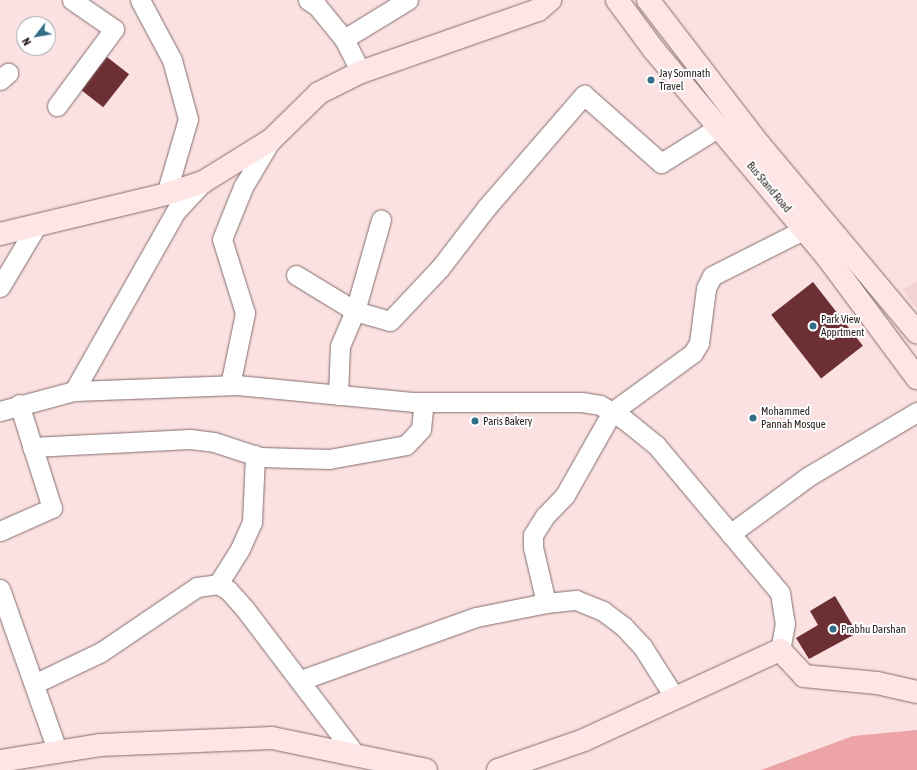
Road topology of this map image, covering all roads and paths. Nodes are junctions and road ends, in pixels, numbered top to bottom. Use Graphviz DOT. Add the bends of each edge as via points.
graph roads {
  1 [pos="72,0"];
  2 [pos="140,0"];
  3 [pos="308,0"];
  4 [pos="408,0"];
  5 [pos="550,0"];
  6 [pos="617,0"];
  7 [pos="648,0"];
  8 [pos="344,39"];
  9 [pos="361,72"];
  10 [pos="57,106"];
  11 [pos="719,127"];
  12 [pos="271,140"];
  13 [pos="203,182"];
  14 [pos="166,194"];
  15 [pos="381,220"];
  16 [pos="37,225"];
  17 [pos="805,229"];
  18 [pos="0,234"];
  19 [pos="296,275"];
  20 [pos="0,287"];
  21 [pos="355,311"];
  22 [pos="917,332"];
  23 [pos="917,378"];
  24 [pos="230,385"];
  25 [pos="74,391"];
  26 [pos="338,395"];
  27 [pos="424,402"];
  28 [pos="19,404"];
  29 [pos="0,411"];
  30 [pos="612,412"];
  31 [pos="917,412"];
  32 [pos="32,447"];
  33 [pos="255,456"];
  34 [pos="0,531"];
  35 [pos="730,534"];
  36 [pos="218,584"];
  37 [pos="0,589"];
  38 [pos="546,602"];
  39 [pos="3,609"];
  40 [pos="780,650"];
  41 [pos="917,679"];
  42 [pos="300,680"];
  43 [pos="877,683"];
  44 [pos="34,684"];
  45 [pos="917,692"];
  46 [pos="676,698"];
  47 [pos="57,750"];
  48 [pos="356,755"];
  49 [pos="0,761"];
  50 [pos="426,770"];
  51 [pos="498,770"];
  1 -- 10 [label="street" via="114,29"];
  2 -- 14 [label="street" via="172,60 188,120"];
  3 -- 8 [label="street" via="317,6"];
  4 -- 8 [label="street"];
  5 -- 9 [label="street" via="538,10"];
  6 -- 11 [label="street, Bus Stand Road"];
  7 -- 22 [label="street, Bus Stand Road" via="759,144"];
  8 -- 9 [label="street"];
  9 -- 12 [label="street" via="319,93"];
  11 -- 17 [label="street, Bus Stand Road"];
  11 -- 21 [label="street" via="661,162 584,95 486,208 440,268 390,321"];
  12 -- 13 [label="street"];
  12 -- 24 [label="street" via="243,187 222,239 245,313"];
  13 -- 14 [label="street"];
  13 -- 25 [label="street" via="176,211"];
  14 -- 16 [label="street"];
  15 -- 21 [label="street"];
  16 -- 18 [label="street"];
  16 -- 20 [label="street"];
  17 -- 23 [label="street, Bus Stand Road"];
  17 -- 30 [label="street" via="712,276 706,288 699,343 693,353"];
  19 -- 21 [label="street"];
  21 -- 26 [label="street" via="340,346"];
  24 -- 25 [label="street"];
  24 -- 26 [label="street"];
  25 -- 28 [label="street"];
  26 -- 27 [label="street"];
  27 -- 30 [label="street" via="582,402 600,405"];
  27 -- 33 [label="street" via="419,435 406,445 329,459"];
  28 -- 29 [label="street"];
  28 -- 32 [label="street"];
  30 -- 35 [label="street" via="656,445"];
  30 -- 38 [label="street" via="565,495 545,516 534,535 533,547"];
  31 -- 35 [label="street" via="809,476"];
  32 -- 33 [label="street" via="190,439 214,442"];
  32 -- 34 [label="street" via="52,508"];
  33 -- 36 [label="street" via="252,522 240,549"];
  35 -- 40 [label="street" via="780,593 785,623"];
  36 -- 42 [label="street" via="228,590 245,609"];
  36 -- 44 [label="street" via="197,588 101,652"];
  37 -- 39 [label="street"];
  38 -- 42 [label="street" via="476,617"];
  38 -- 46 [label="street" via="576,600 603,611 624,627 642,646"];
  39 -- 44 [label="street"];
  40 -- 43 [label="street" via="804,676"];
  40 -- 46 [label="street"];
  41 -- 43 [label="street"];
  42 -- 48 [label="street"];
  43 -- 45 [label="street"];
  44 -- 47 [label="street"];
  46 -- 51 [label="street" via="584,740"];
  47 -- 48 [label="street" via="100,745 272,738"];
  47 -- 49 [label="street"];
  48 -- 50 [label="street"];
}
